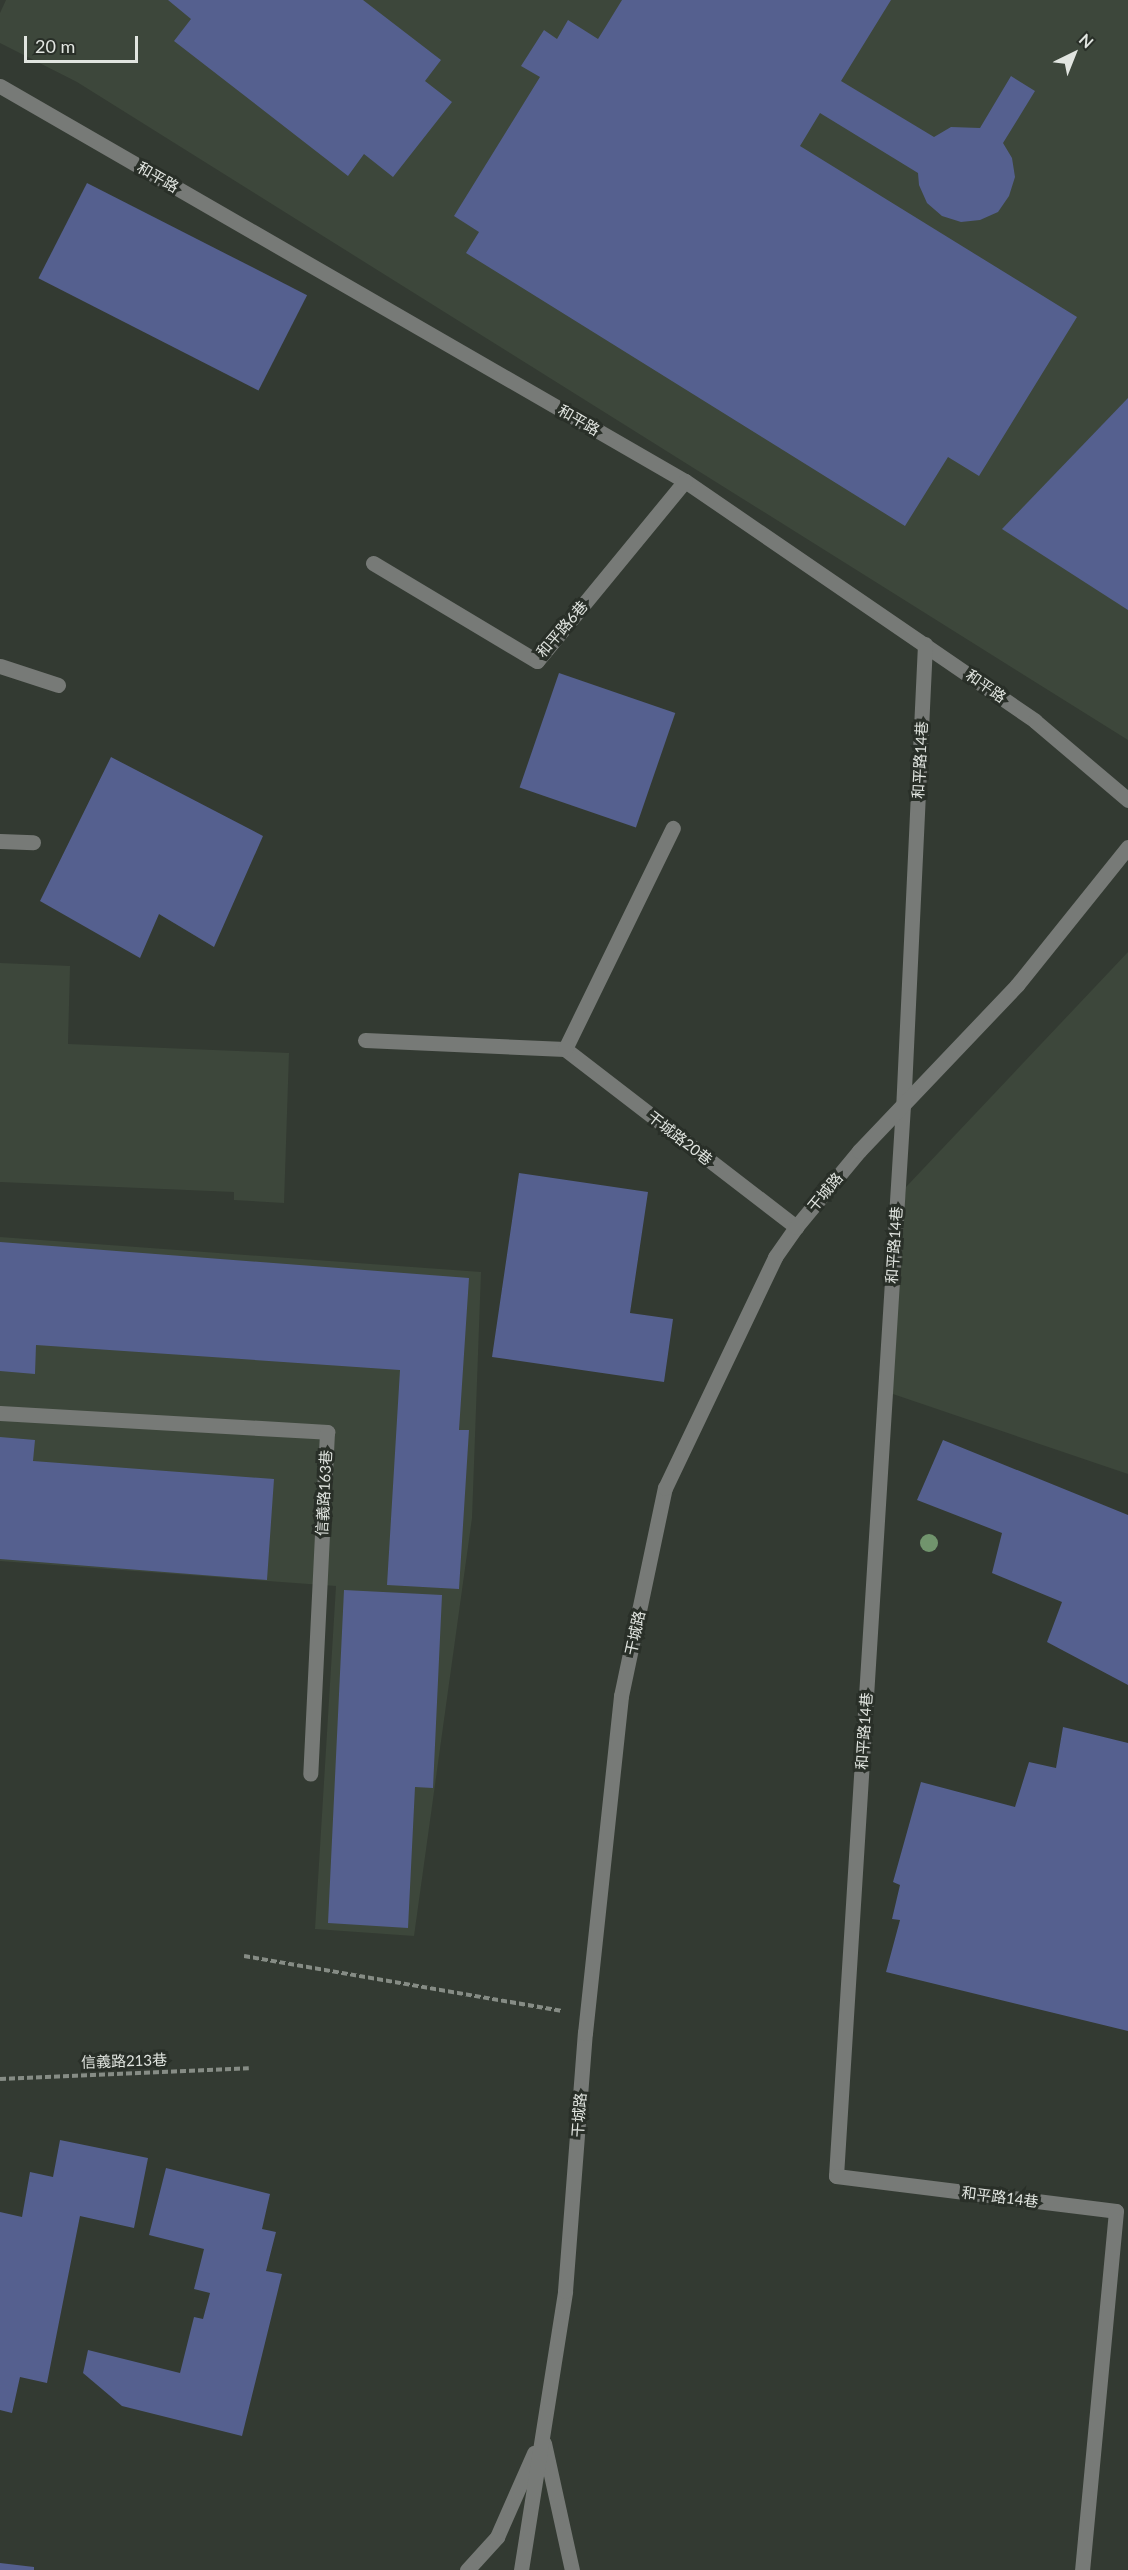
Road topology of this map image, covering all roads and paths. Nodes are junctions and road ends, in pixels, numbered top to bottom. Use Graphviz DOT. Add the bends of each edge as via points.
graph roads {
  1 [pos="0,86"];
  2 [pos="685,481"];
  3 [pos="373,563"];
  4 [pos="925,644"];
  5 [pos="0,666"];
  6 [pos="58,685"];
  7 [pos="1128,800"];
  8 [pos="673,828"];
  9 [pos="0,841"];
  10 [pos="33,842"];
  11 [pos="1128,847"];
  12 [pos="365,1040"];
  13 [pos="565,1049"];
  14 [pos="903,1105"];
  15 [pos="796,1227"];
  16 [pos="0,1413"];
  17 [pos="310,1774"];
  18 [pos="244,1956"];
  19 [pos="589,2015"];
  20 [pos="249,2068"];
  21 [pos="0,2079"];
  22 [pos="1122,2212"];
  23 [pos="543,2434"];
  24 [pos="467,2570"];
  25 [pos="521,2570"];
  26 [pos="572,2570"];
  27 [pos="1082,2570"];
  1 -- 2 [label="street, 和平路"];
  2 -- 3 [label="street, 和平路6巷" via="537,661"];
  2 -- 4 [label="street, 和平路"];
  4 -- 7 [label="street, 和平路" via="1035,721"];
  4 -- 14 [label="street, 和平路14巷"];
  5 -- 6 [label="street"];
  8 -- 13 [label="street"];
  9 -- 10 [label="street"];
  11 -- 14 [label="street, 干城路" via="1017,985"];
  12 -- 13 [label="street"];
  13 -- 15 [label="street, 干城路20巷"];
  14 -- 15 [label="street, 干城路"];
  14 -- 22 [label="street, 和平路14巷" via="836,2176"];
  15 -- 19 [label="street, 干城路" via="775,1257 665,1488 621,1696"];
  16 -- 17 [label="street, 信義路163巷" via="327,1432"];
  18 -- 19 [label="path"];
  19 -- 23 [label="street, 干城路" via="565,2291"];
  20 -- 21 [label="path, 信義路213巷"];
  22 -- 27 [label="street, 和平路14巷"];
  23 -- 24 [label="street" via="496,2537"];
  23 -- 25 [label="street, 干城路"];
  23 -- 26 [label="street"];
}
